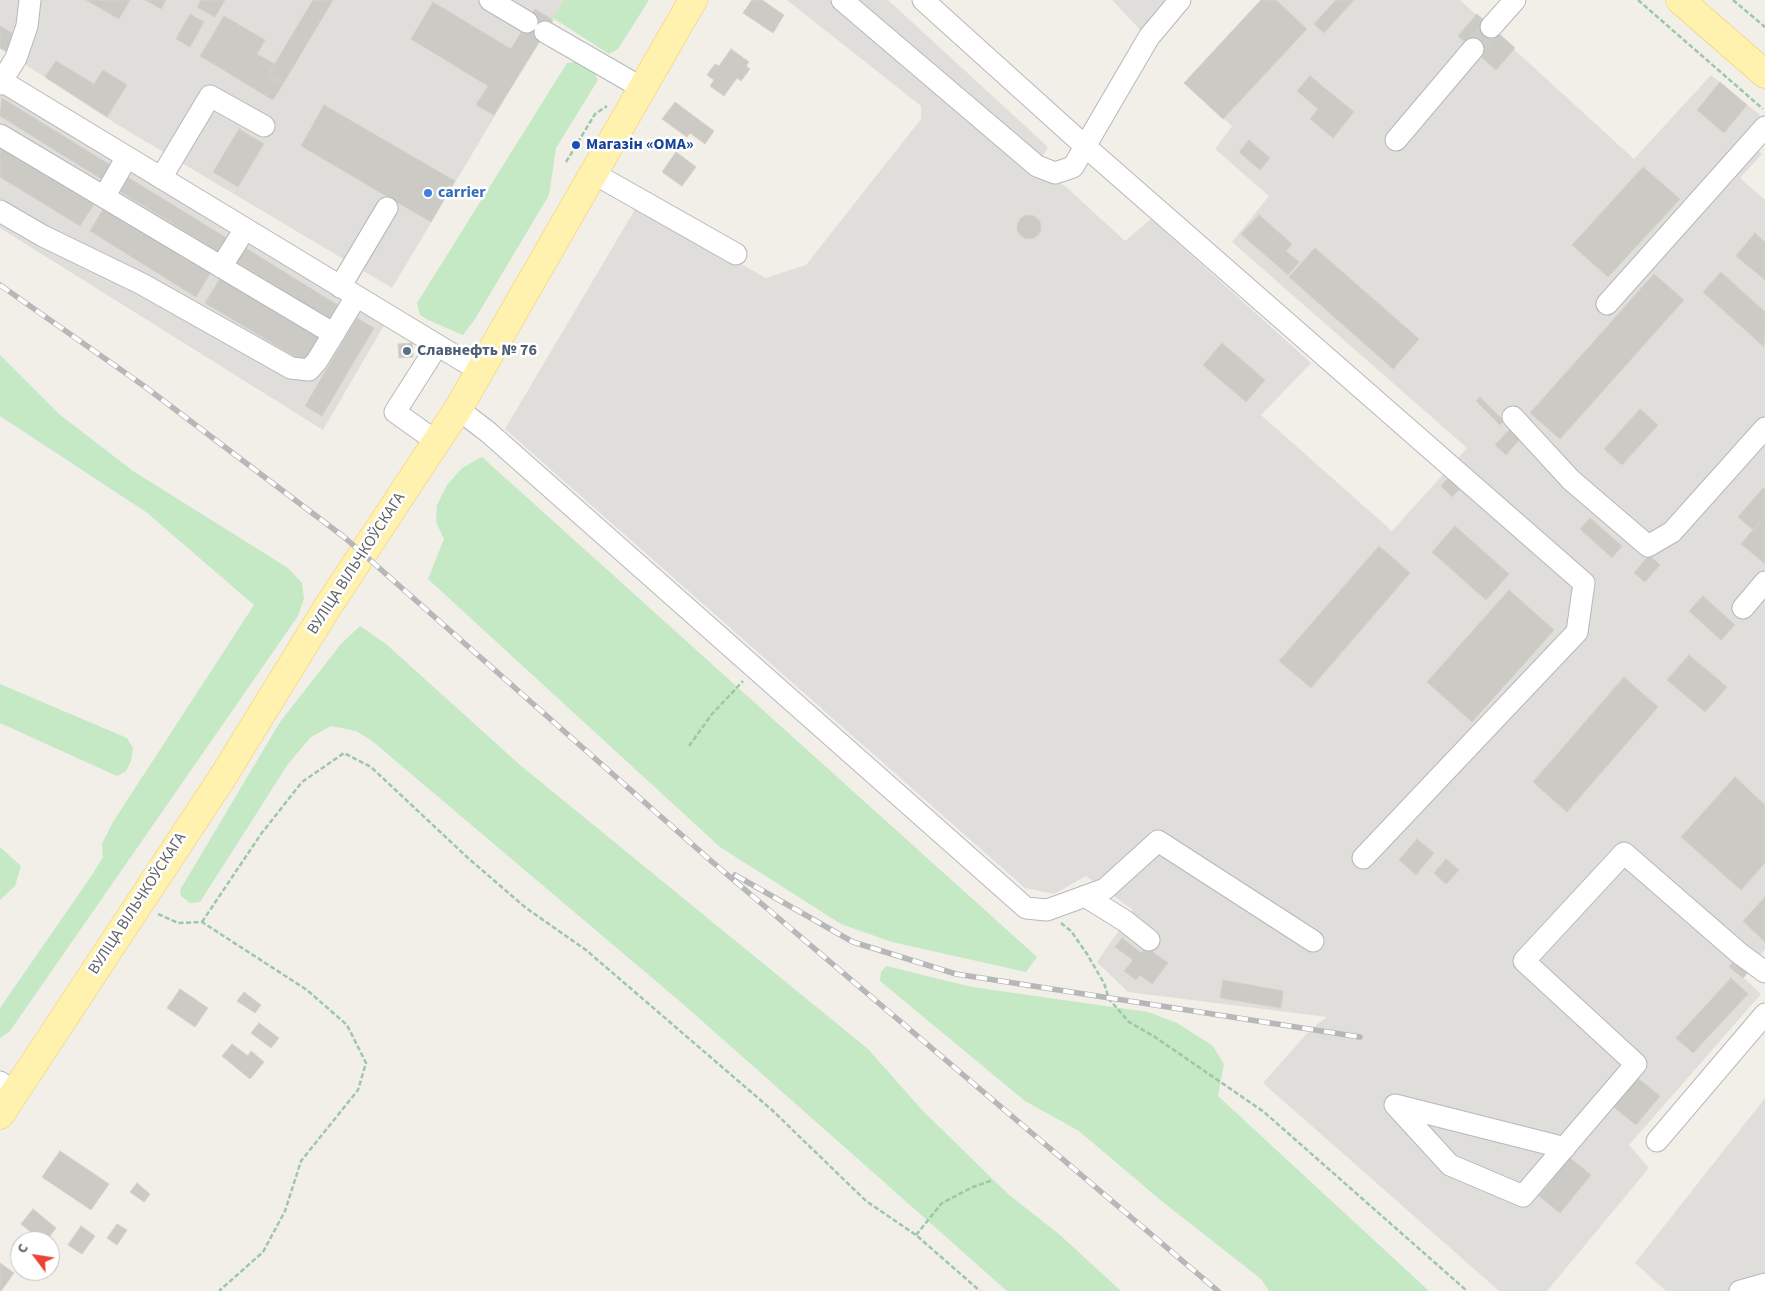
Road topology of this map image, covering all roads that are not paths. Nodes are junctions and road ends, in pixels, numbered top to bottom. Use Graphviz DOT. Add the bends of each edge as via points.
graph roads {
  1 [pos="30,0"];
  2 [pos="490,0"];
  3 [pos="693,0"];
  4 [pos="842,0"];
  5 [pos="923,0"];
  6 [pos="1180,0"];
  7 [pos="1515,0"];
  8 [pos="1680,0"];
  9 [pos="1491,27"];
  10 [pos="1473,49"];
  11 [pos="1765,74"];
  12 [pos="1,82"];
  13 [pos="642,88"];
  14 [pos="264,126"];
  15 [pos="1765,127"];
  16 [pos="0,135"];
  17 [pos="1396,140"];
  18 [pos="1086,147"];
  19 [pos="127,157"];
  20 [pos="593,173"];
  21 [pos="161,178"];
  22 [pos="104,197"];
  23 [pos="387,208"];
  24 [pos="0,211"];
  25 [pos="245,229"];
  26 [pos="736,254"];
  27 [pos="221,267"];
  28 [pos="348,292"];
  29 [pos="1607,304"];
  30 [pos="334,334"];
  31 [pos="437,346"];
  32 [pos="480,371"];
  33 [pos="458,409"];
  34 [pos="1513,417"];
  35 [pos="1765,428"];
  36 [pos="437,442"];
  37 [pos="1765,582"];
  38 [pos="1743,608"];
  39 [pos="1363,858"];
  40 [pos="1085,896"];
  41 [pos="1149,940"];
  42 [pos="1313,941"];
  43 [pos="1765,972"];
  44 [pos="1765,1014"];
  45 [pos="7,1087"];
  46 [pos="0,1115"];
  47 [pos="1657,1141"];
  48 [pos="1564,1148"];
  49 [pos="1765,1284"];
  50 [pos="1740,1291"];
  1 -- 12 [label="street" via="27,26 16,58"];
  2 -- 13 [label="street"];
  3 -- 13 [label="main road, ВУЛІЦА ВІЛЬЧКОЎСКАГА"];
  4 -- 18 [label="street" via="1037,166 1055,173 1073,168"];
  5 -- 18 [label="street"];
  6 -- 18 [label="street" via="1149,37"];
  7 -- 9 [label="street"];
  8 -- 11 [label="main road"];
  10 -- 17 [label="street"];
  12 -- 19 [label="street"];
  13 -- 20 [label="main road, ВУЛІЦА ВІЛЬЧКОЎСКАГА"];
  14 -- 21 [label="street" via="210,96"];
  15 -- 29 [label="street"];
  16 -- 22 [label="street"];
  18 -- 39 [label="street" via="1584,583 1577,632"];
  19 -- 21 [label="street"];
  19 -- 22 [label="street"];
  20 -- 26 [label="street"];
  20 -- 32 [label="main road, ВУЛІЦА ВІЛЬЧКОЎСКАГА"];
  21 -- 25 [label="street"];
  22 -- 27 [label="street"];
  23 -- 28 [label="street"];
  24 -- 30 [label="street" via="43,236 142,284 291,368 309,370"];
  25 -- 27 [label="street"];
  25 -- 28 [label="street"];
  27 -- 30 [label="street"];
  28 -- 30 [label="street"];
  28 -- 31 [label="street"];
  31 -- 32 [label="street"];
  31 -- 36 [label="street" via="395,412"];
  32 -- 33 [label="main road, ВУЛІЦА ВІЛЬЧКОЎСКАГА"];
  33 -- 36 [label="main road, ВУЛІЦА ВІЛЬЧКОЎСКАГА"];
  33 -- 40 [label="street" via="488,432 1026,908 1047,910"];
  34 -- 35 [label="street" via="1571,480 1648,546 1672,532"];
  36 -- 45 [label="main road, ВУЛІЦА ВІЛЬЧКОЎСКАГА" via="325,611 224,775"];
  37 -- 38 [label="street"];
  40 -- 41 [label="street"];
  40 -- 42 [label="street" via="1105,889 1158,841"];
  43 -- 48 [label="street" via="1624,853 1524,961 1636,1064"];
  44 -- 47 [label="street"];
  45 -- 46 [label="main road, ВУЛІЦА ВІЛЬЧКОЎСКАГА"];
  48 -- 48 [label="street" via="1523,1196 1450,1165 1395,1105"];
  49 -- 50 [label="street"];
}
